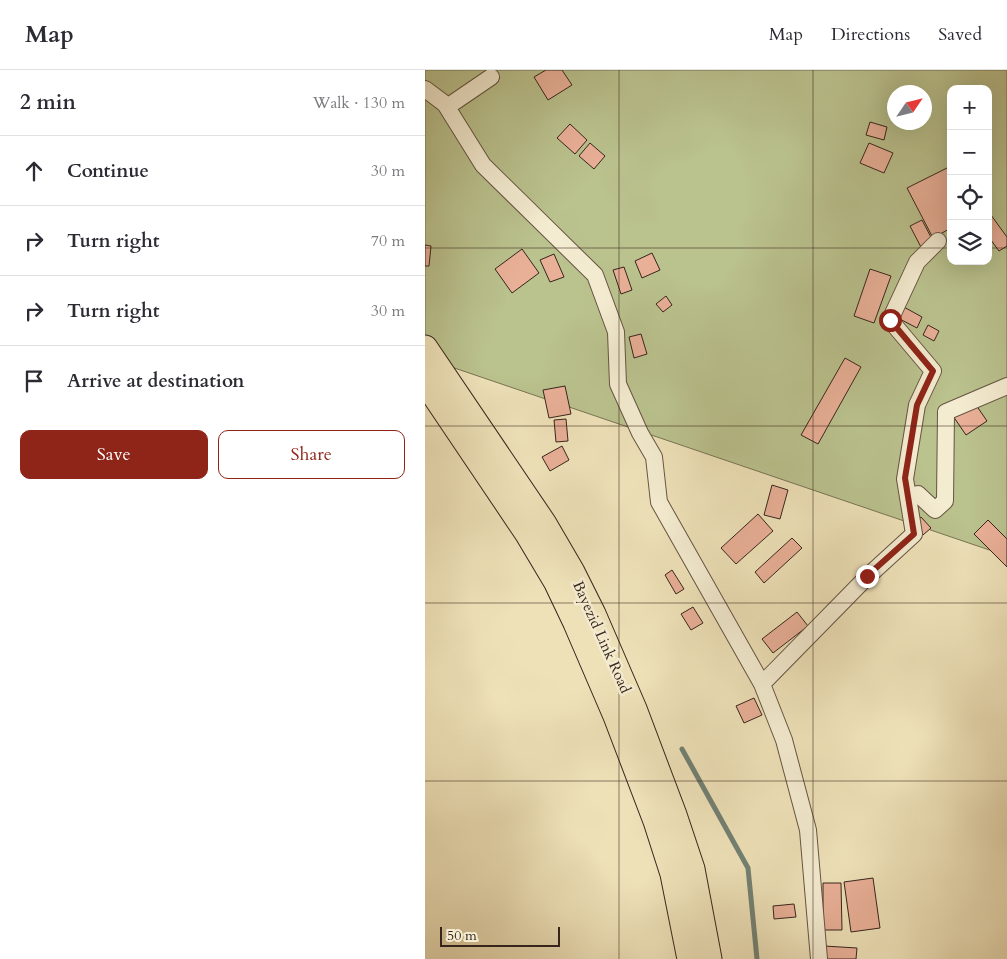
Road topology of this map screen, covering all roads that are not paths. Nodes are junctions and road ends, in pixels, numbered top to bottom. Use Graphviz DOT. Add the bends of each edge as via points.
graph roads {
  1 [pos="491,77"];
  2 [pos="425,89"];
  3 [pos="447,107"];
  4 [pos="938,241"];
  5 [pos="425,348"];
  6 [pos="425,381"];
  7 [pos="1007,386"];
  8 [pos="907,496"];
  9 [pos="762,684"];
  10 [pos="690,959"];
  11 [pos="709,959"];
  12 [pos="819,959"];
  1 -- 3 [label="street"];
  2 -- 3 [label="street"];
  3 -- 9 [label="street" via="483,165 595,274 616,332 618,384 654,458 659,502"];
  4 -- 8 [label="street" via="917,262 890,320 933,371 917,405 905,478"];
  5 -- 11 [label="main road, Bayezid Link Road" via="544,524 593,614 674,814 692,869"];
  6 -- 10 [label="main road, Bayezid Link Road" via="528,534 576,623 617,716 656,821 673,874"];
  7 -- 8 [label="street" via="946,412 945,500 935,510 918,494"];
  8 -- 9 [label="street" via="914,534 867,576"];
  9 -- 12 [label="street" via="784,740 809,830"];
}
